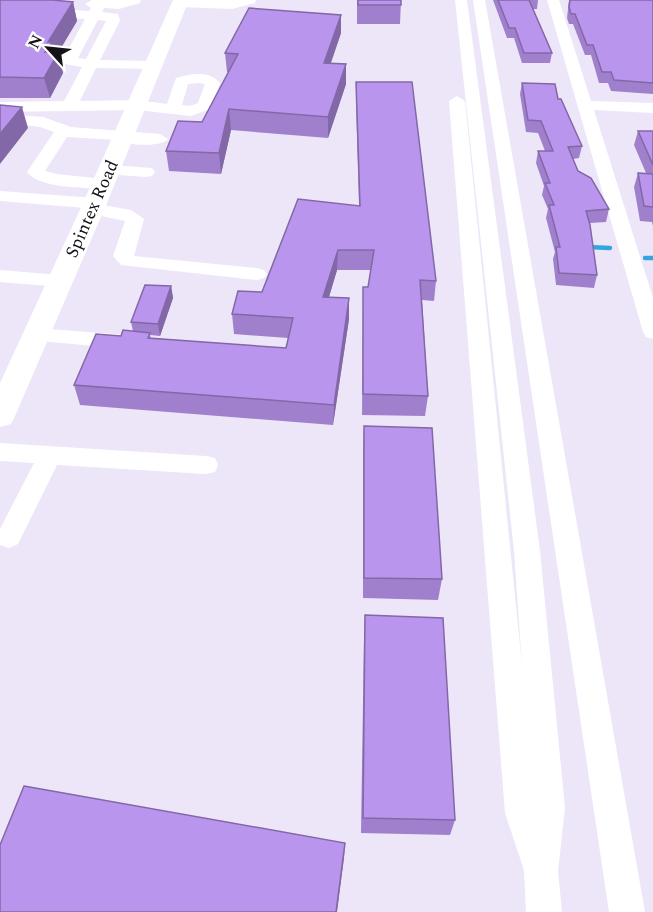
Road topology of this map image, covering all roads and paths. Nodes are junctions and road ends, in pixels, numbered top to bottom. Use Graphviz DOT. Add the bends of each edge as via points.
graph roads {
  1 [pos="39,0"];
  2 [pos="135,0"];
  3 [pos="250,0"];
  4 [pos="447,0"];
  5 [pos="461,0"];
  6 [pos="479,0"];
  7 [pos="553,0"];
  8 [pos="181,1"];
  9 [pos="72,2"];
  10 [pos="99,6"];
  11 [pos="0,9"];
  12 [pos="91,64"];
  13 [pos="154,65"];
  14 [pos="70,105"];
  15 [pos="137,105"];
  16 [pos="585,105"];
  17 [pos="0,107"];
  18 [pos="174,108"];
  19 [pos="653,108"];
  20 [pos="0,119"];
  21 [pos="63,131"];
  22 [pos="124,137"];
  23 [pos="160,139"];
  24 [pos="146,172"];
  25 [pos="100,192"];
  26 [pos="0,196"];
  27 [pos="256,274"];
  28 [pos="0,276"];
  29 [pos="60,280"];
  30 [pos="649,304"];
  31 [pos="653,332"];
  32 [pos="36,335"];
  33 [pos="152,344"];
  34 [pos="9,375"];
  35 [pos="0,415"];
  36 [pos="0,452"];
  37 [pos="50,455"];
  38 [pos="206,465"];
  39 [pos="9,537"];
  40 [pos="541,871"];
  41 [pos="544,912"];
  42 [pos="627,912"];
  1 -- 9 [label="street"];
  2 -- 10 [label="street"];
  3 -- 8 [label="street" via="232,5"];
  4 -- 40 [label="street" via="521,813"];
  5 -- 40 [label="street" via="527,551 549,808"];
  6 -- 42 [label="street"];
  7 -- 16 [label="street"];
  8 -- 13 [label="main road, Spintex Road"];
  9 -- 10 [label="street"];
  10 -- 11 [label="street"];
  10 -- 12 [label="street" via="113,21"];
  10 -- 12 [label="street" via="69,61"];
  12 -- 13 [label="street"];
  12 -- 14 [label="street"];
  13 -- 15 [label="main road, Spintex Road"];
  14 -- 15 [label="street"];
  14 -- 17 [label="street"];
  15 -- 18 [label="street"];
  15 -- 22 [label="main road, Spintex Road"];
  16 -- 19 [label="street"];
  16 -- 30 [label="street"];
  20 -- 21 [label="street" via="43,122"];
  21 -- 22 [label="street"];
  21 -- 25 [label="street" via="36,172"];
  22 -- 23 [label="street"];
  22 -- 25 [label="main road, Spintex Road"];
  24 -- 25 [label="street"];
  25 -- 26 [label="street"];
  25 -- 27 [label="street" via="135,219 123,256 128,261"];
  25 -- 29 [label="main road, Spintex Road"];
  28 -- 29 [label="street"];
  29 -- 32 [label="main road, Spintex Road"];
  30 -- 31 [label="street"];
  32 -- 33 [label="street"];
  32 -- 34 [label="main road, Spintex Road"];
  34 -- 35 [label="main road, Spintex Road"];
  36 -- 37 [label="street"];
  37 -- 38 [label="street"];
  37 -- 39 [label="street"];
  40 -- 41 [label="street"];
}
